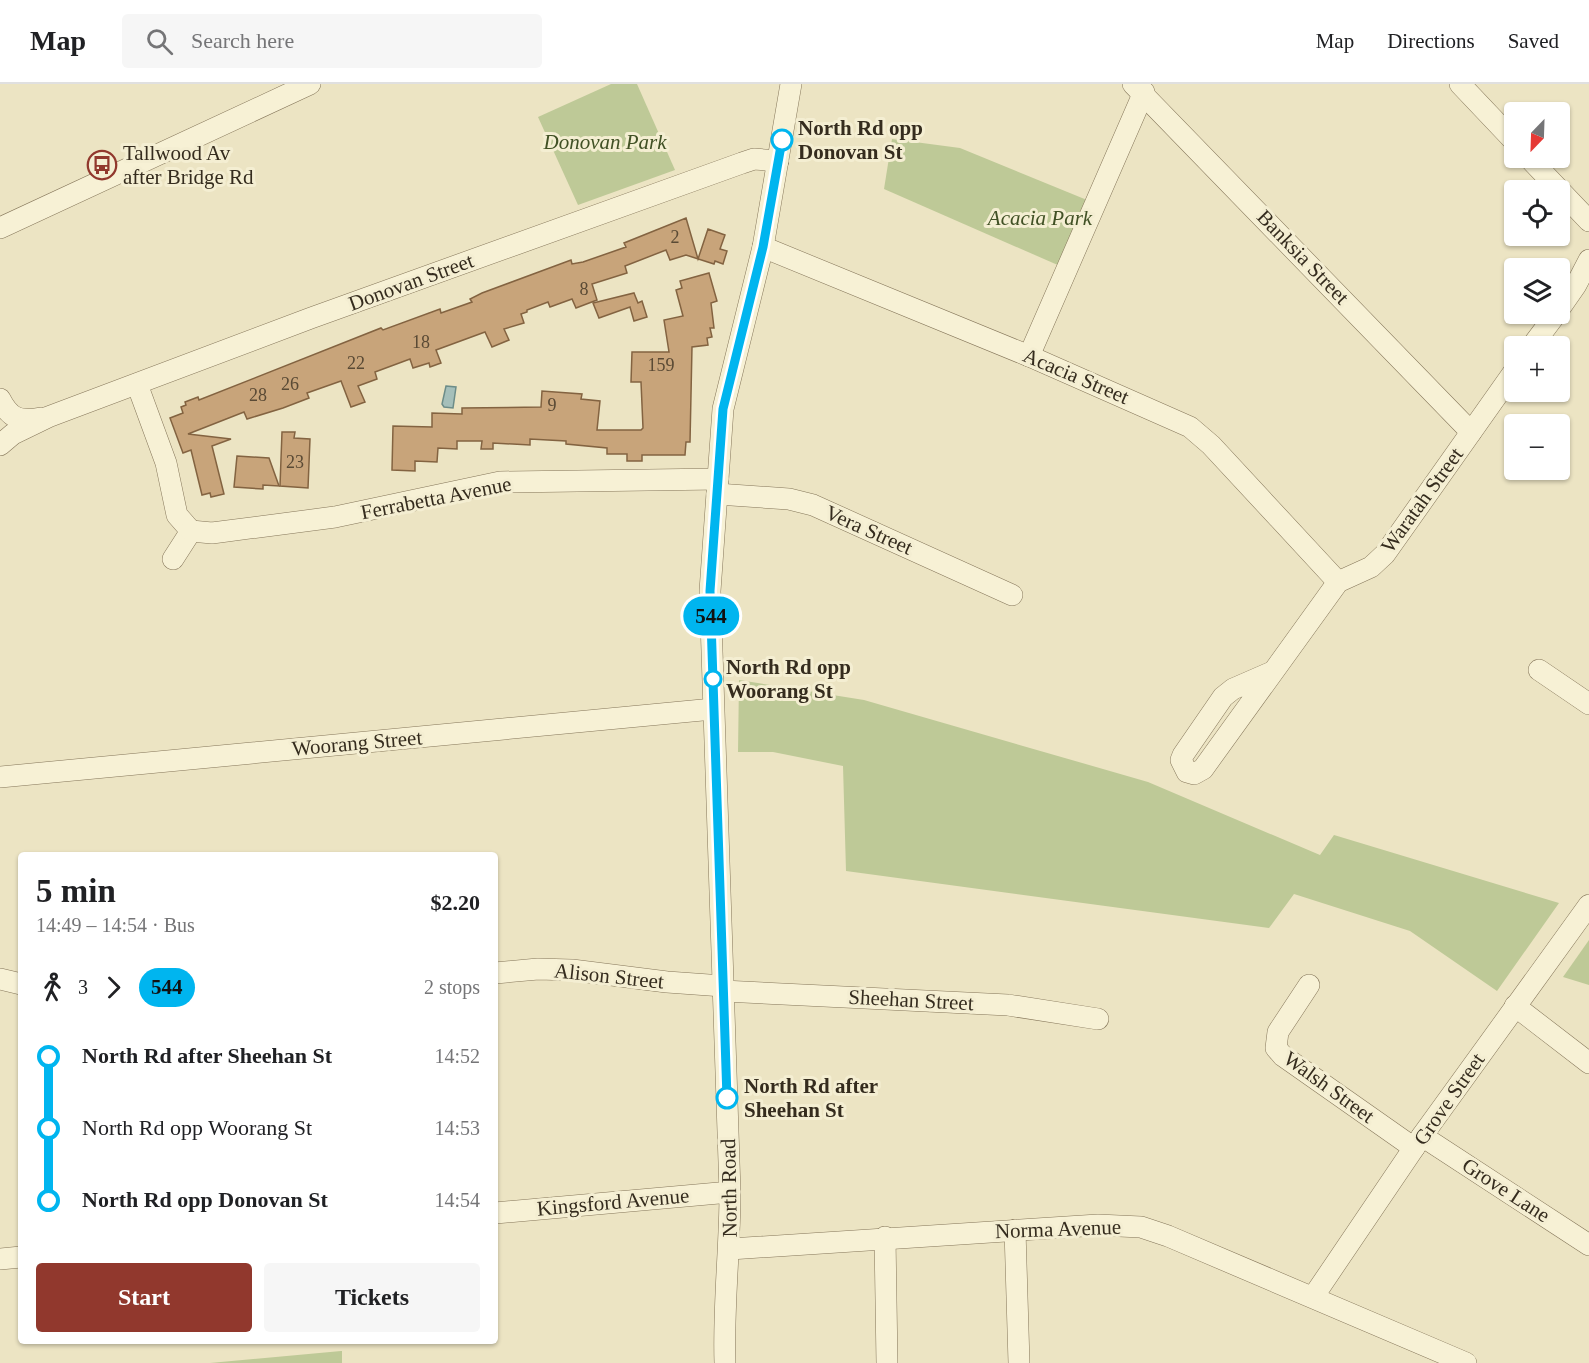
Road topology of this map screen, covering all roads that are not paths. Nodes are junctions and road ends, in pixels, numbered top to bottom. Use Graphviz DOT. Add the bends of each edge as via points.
graph roads {
  1 [pos="310,84"];
  2 [pos="791,84"];
  3 [pos="1460,84"];
  4 [pos="1138,88"];
  5 [pos="1504,130"];
  6 [pos="778,161"];
  7 [pos="1539,168"];
  8 [pos="1589,221"];
  9 [pos="0,228"];
  10 [pos="763,247"];
  11 [pos="1589,260"];
  12 [pos="1570,294"];
  13 [pos="1029,356"];
  14 [pos="137,384"];
  15 [pos="1504,386"];
  16 [pos="3,413"];
  17 [pos="40,421"];
  18 [pos="1471,432"];
  19 [pos="0,445"];
  20 [pos="718,487"];
  21 [pos="191,531"];
  22 [pos="173,560"];
  23 [pos="1338,582"];
  24 [pos="1012,595"];
  25 [pos="1539,670"];
  26 [pos="1272,672"];
  27 [pos="1589,704"];
  28 [pos="714,710"];
  29 [pos="0,777"];
  30 [pos="1589,905"];
  31 [pos="498,973"];
  32 [pos="0,980"];
  33 [pos="18,983"];
  34 [pos="1309,985"];
  35 [pos="723,988"];
  36 [pos="1515,1006"];
  37 [pos="1098,1019"];
  38 [pos="1589,1063"];
  39 [pos="1418,1142"];
  40 [pos="730,1192"];
  41 [pos="498,1213"];
  42 [pos="1015,1230"];
  43 [pos="885,1237"];
  44 [pos="1589,1245"];
  45 [pos="730,1249"];
  46 [pos="18,1257"];
  47 [pos="0,1259"];
  48 [pos="1312,1297"];
  49 [pos="725,1363"];
  50 [pos="887,1363"];
  51 [pos="1019,1363"];
  52 [pos="1466,1363"];
  1 -- 9 [label="street"];
  2 -- 6 [label="street, North Road"];
  3 -- 5 [label="street"];
  4 -- 13 [label="street"];
  4 -- 18 [label="street, Banksia Street"];
  6 -- 10 [label="street, North Road"];
  6 -- 14 [label="street, Donovan Street" via="754,159 742,163"];
  7 -- 8 [label="street"];
  10 -- 13 [label="street, Acacia Street"];
  10 -- 20 [label="street, North Road" via="723,409"];
  11 -- 12 [label="street"];
  13 -- 23 [label="street, Acacia Street" via="1190,427"];
  14 -- 17 [label="street, Donovan Street"];
  14 -- 21 [label="street" via="166,463 177,515"];
  15 -- 18 [label="street, Waratah Street"];
  16 -- 17 [label="street, Donovan Street" via="24,421"];
  17 -- 19 [label="street, Donovan Street"];
  18 -- 23 [label="street, Waratah Street" via="1385,554 1371,567"];
  20 -- 21 [label="street, Ferrabetta Avenue" via="500,482 335,517 205,534"];
  20 -- 24 [label="street, Vera Street" via="813,505"];
  20 -- 28 [label="street, North Road" via="710,591"];
  21 -- 22 [label="street"];
  23 -- 26 [label="street, Waratah Street"];
  25 -- 27 [label="street"];
  26 -- 26 [label="street, Waratah Street" via="1223,697 1183,755 1181,760 1187,772 1203,770"];
  28 -- 29 [label="street, Woorang Street"];
  28 -- 35 [label="street, North Road"];
  30 -- 36 [label="street, Grove Street"];
  31 -- 35 [label="street, Alison Street" via="572,969"];
  32 -- 33 [label="street"];
  34 -- 39 [label="street, Walsh Street" via="1278,1032 1276,1048"];
  35 -- 37 [label="street, Sheehan Street" via="1008,1005"];
  35 -- 40 [label="street, North Road"];
  36 -- 38 [label="street"];
  36 -- 39 [label="street, Grove Street"];
  39 -- 44 [label="street, Grove Lane"];
  39 -- 48 [label="street, Grove Street"];
  40 -- 41 [label="street, Kingsford Avenue"];
  40 -- 45 [label="street, North Road"];
  42 -- 43 [label="street, Norma Avenue"];
  42 -- 48 [label="street, Norma Avenue" via="1098,1225 1141,1227"];
  42 -- 51 [label="street"];
  43 -- 45 [label="street, Norma Avenue"];
  43 -- 50 [label="street"];
  45 -- 49 [label="street, North Road" via="724,1317"];
  46 -- 47 [label="street"];
  48 -- 52 [label="street, Norma Avenue"];
}
